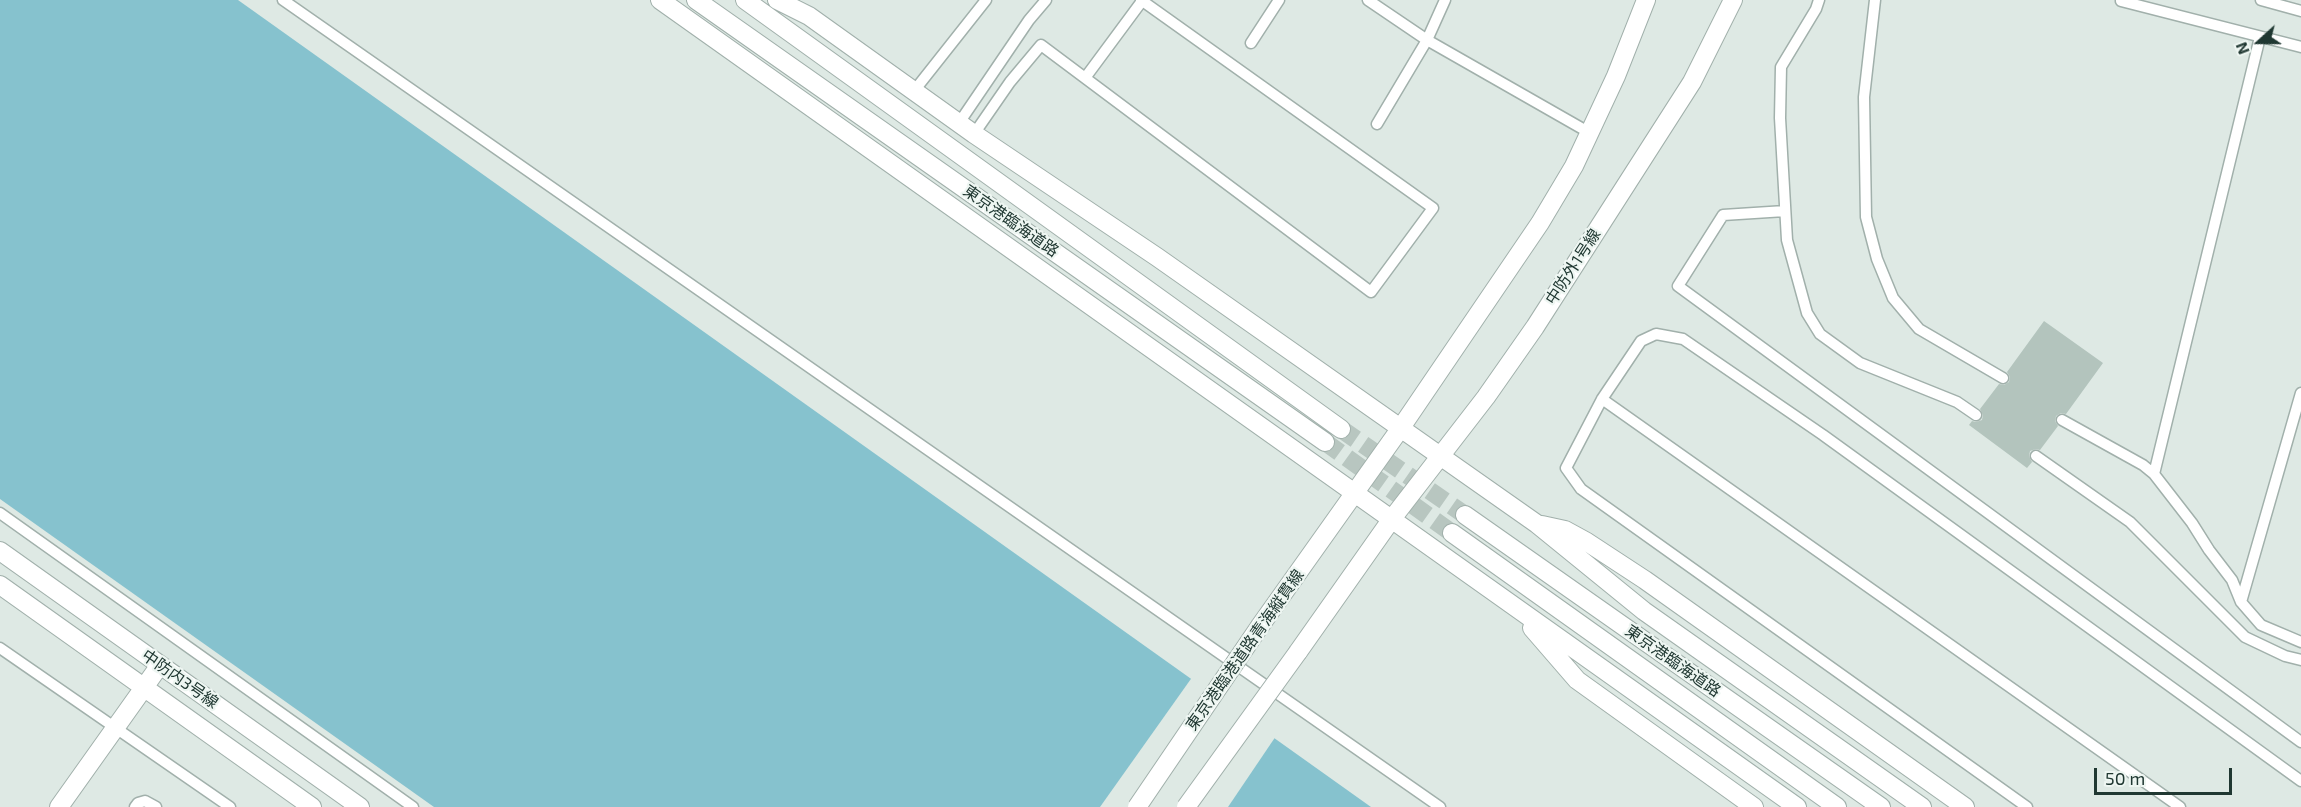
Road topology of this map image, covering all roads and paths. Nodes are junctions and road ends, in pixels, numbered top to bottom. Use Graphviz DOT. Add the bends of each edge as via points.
graph roads {
  1 [pos="283,0"];
  2 [pos="660,0"];
  3 [pos="696,0"];
  4 [pos="745,0"];
  5 [pos="987,0"];
  6 [pos="1046,0"];
  7 [pos="1142,0"];
  8 [pos="1279,0"];
  9 [pos="1368,0"];
  10 [pos="1445,0"];
  11 [pos="1646,0"];
  12 [pos="1733,0"];
  13 [pos="1819,0"];
  14 [pos="1875,0"];
  15 [pos="2261,0"];
  16 [pos="2121,1"];
  17 [pos="787,2"];
  18 [pos="2301,11"];
  19 [pos="2260,37"];
  20 [pos="1427,40"];
  21 [pos="1251,43"];
  22 [pos="2301,47"];
  23 [pos="1085,78"];
  24 [pos="915,91"];
  25 [pos="959,123"];
  26 [pos="1377,124"];
  27 [pos="1590,133"];
  28 [pos="974,134"];
  29 [pos="1785,211"];
  30 [pos="2003,378"];
  31 [pos="2301,393"];
  32 [pos="1602,399"];
  33 [pos="1976,415"];
  34 [pos="2062,420"];
  35 [pos="1341,429"];
  36 [pos="1400,429"];
  37 [pos="1325,442"];
  38 [pos="1440,456"];
  39 [pos="2036,456"];
  40 [pos="2154,474"];
  41 [pos="1354,494"];
  42 [pos="0,513"];
  43 [pos="1465,515"];
  44 [pos="1391,520"];
  45 [pos="1537,524"];
  46 [pos="1452,532"];
  47 [pos="0,551"];
  48 [pos="0,585"];
  49 [pos="2241,602"];
  50 [pos="1512,605"];
  51 [pos="2301,642"];
  52 [pos="0,648"];
  53 [pos="2301,660"];
  54 [pos="160,665"];
  55 [pos="145,686"];
  56 [pos="116,726"];
  57 [pos="2301,742"];
  58 [pos="2301,781"];
  59 [pos="59,807"];
  60 [pos="135,807"];
  61 [pos="156,807"];
  62 [pos="230,807"];
  63 [pos="312,807"];
  64 [pos="360,807"];
  65 [pos="413,807"];
  66 [pos="1137,807"];
  67 [pos="1186,807"];
  68 [pos="1440,807"];
  69 [pos="1754,807"];
  70 [pos="1797,807"];
  71 [pos="1837,807"];
  72 [pos="1881,807"];
  73 [pos="1922,807"];
  74 [pos="1965,807"];
  75 [pos="2027,807"];
  76 [pos="2180,807"];
  1 -- 68 [label="lane"];
  2 -- 41 [label="street"];
  3 -- 37 [label="street, 東京港臨海道路"];
  4 -- 35 [label="street, 東京港臨海道路"];
  5 -- 24 [label="lane"];
  6 -- 25 [label="lane"];
  7 -- 23 [label="lane"];
  7 -- 23 [label="lane" via="1433,208 1371,292"];
  8 -- 21 [label="lane"];
  9 -- 20 [label="lane"];
  10 -- 20 [label="lane"];
  11 -- 27 [label="street"];
  12 -- 38 [label="street, 中防外1号線" via="1692,82 1602,223 1535,327"];
  13 -- 29 [label="lane" via="1781,67"];
  14 -- 30 [label="lane" via="1864,98 1866,217 1877,259 1893,298 1919,329"];
  15 -- 18 [label="lane"];
  16 -- 19 [label="lane"];
  17 -- 24 [label="street"];
  19 -- 22 [label="lane"];
  19 -- 40 [label="lane"];
  20 -- 26 [label="lane"];
  20 -- 27 [label="lane"];
  23 -- 28 [label="lane" via="1041,45"];
  24 -- 25 [label="street"];
  25 -- 28 [label="street"];
  27 -- 36 [label="street" via="1540,223"];
  28 -- 36 [label="street" via="1157,257"];
  29 -- 33 [label="lane" via="1787,240 1807,313 1820,334 1860,363 1957,402"];
  29 -- 57 [label="lane" via="1724,215 1677,286"];
  31 -- 49 [label="lane"];
  32 -- 58 [label="lane" via="1641,340 1656,334 1683,339 1824,435"];
  32 -- 75 [label="lane" via="1566,468 1581,489"];
  32 -- 76 [label="lane"];
  34 -- 40 [label="lane"];
  36 -- 38 [label="street"];
  36 -- 41 [label="street"];
  38 -- 44 [label="street, 中防外1号線"];
  38 -- 45 [label="street"];
  39 -- 53 [label="lane" via="2130,522 2245,637"];
  40 -- 49 [label="lane" via="2232,580"];
  41 -- 44 [label="street"];
  41 -- 66 [label="street, 東京港臨港道路青海縦貫線, bridge"];
  42 -- 65 [label="lane"];
  43 -- 72 [label="street, 東京港臨海道路"];
  44 -- 50 [label="street"];
  44 -- 67 [label="street, bridge"];
  45 -- 73 [label="street" via="1644,610"];
  45 -- 74 [label="street" via="1565,530 1636,573"];
  46 -- 71 [label="street, 東京港臨海道路"];
  47 -- 54 [label="street, 中防内3号線"];
  48 -- 55 [label="street, 中防内3号線"];
  49 -- 51 [label="lane" via="2261,625"];
  50 -- 69 [label="street" via="1577,680"];
  50 -- 70 [label="street"];
  52 -- 56 [label="lane"];
  54 -- 55 [label="street"];
  54 -- 64 [label="street, 中防内3号線"];
  55 -- 56 [label="street"];
  55 -- 63 [label="street, 中防内3号線"];
  56 -- 59 [label="street"];
  56 -- 62 [label="lane"];
  60 -- 61 [label="lane" via="145,801"];
}
